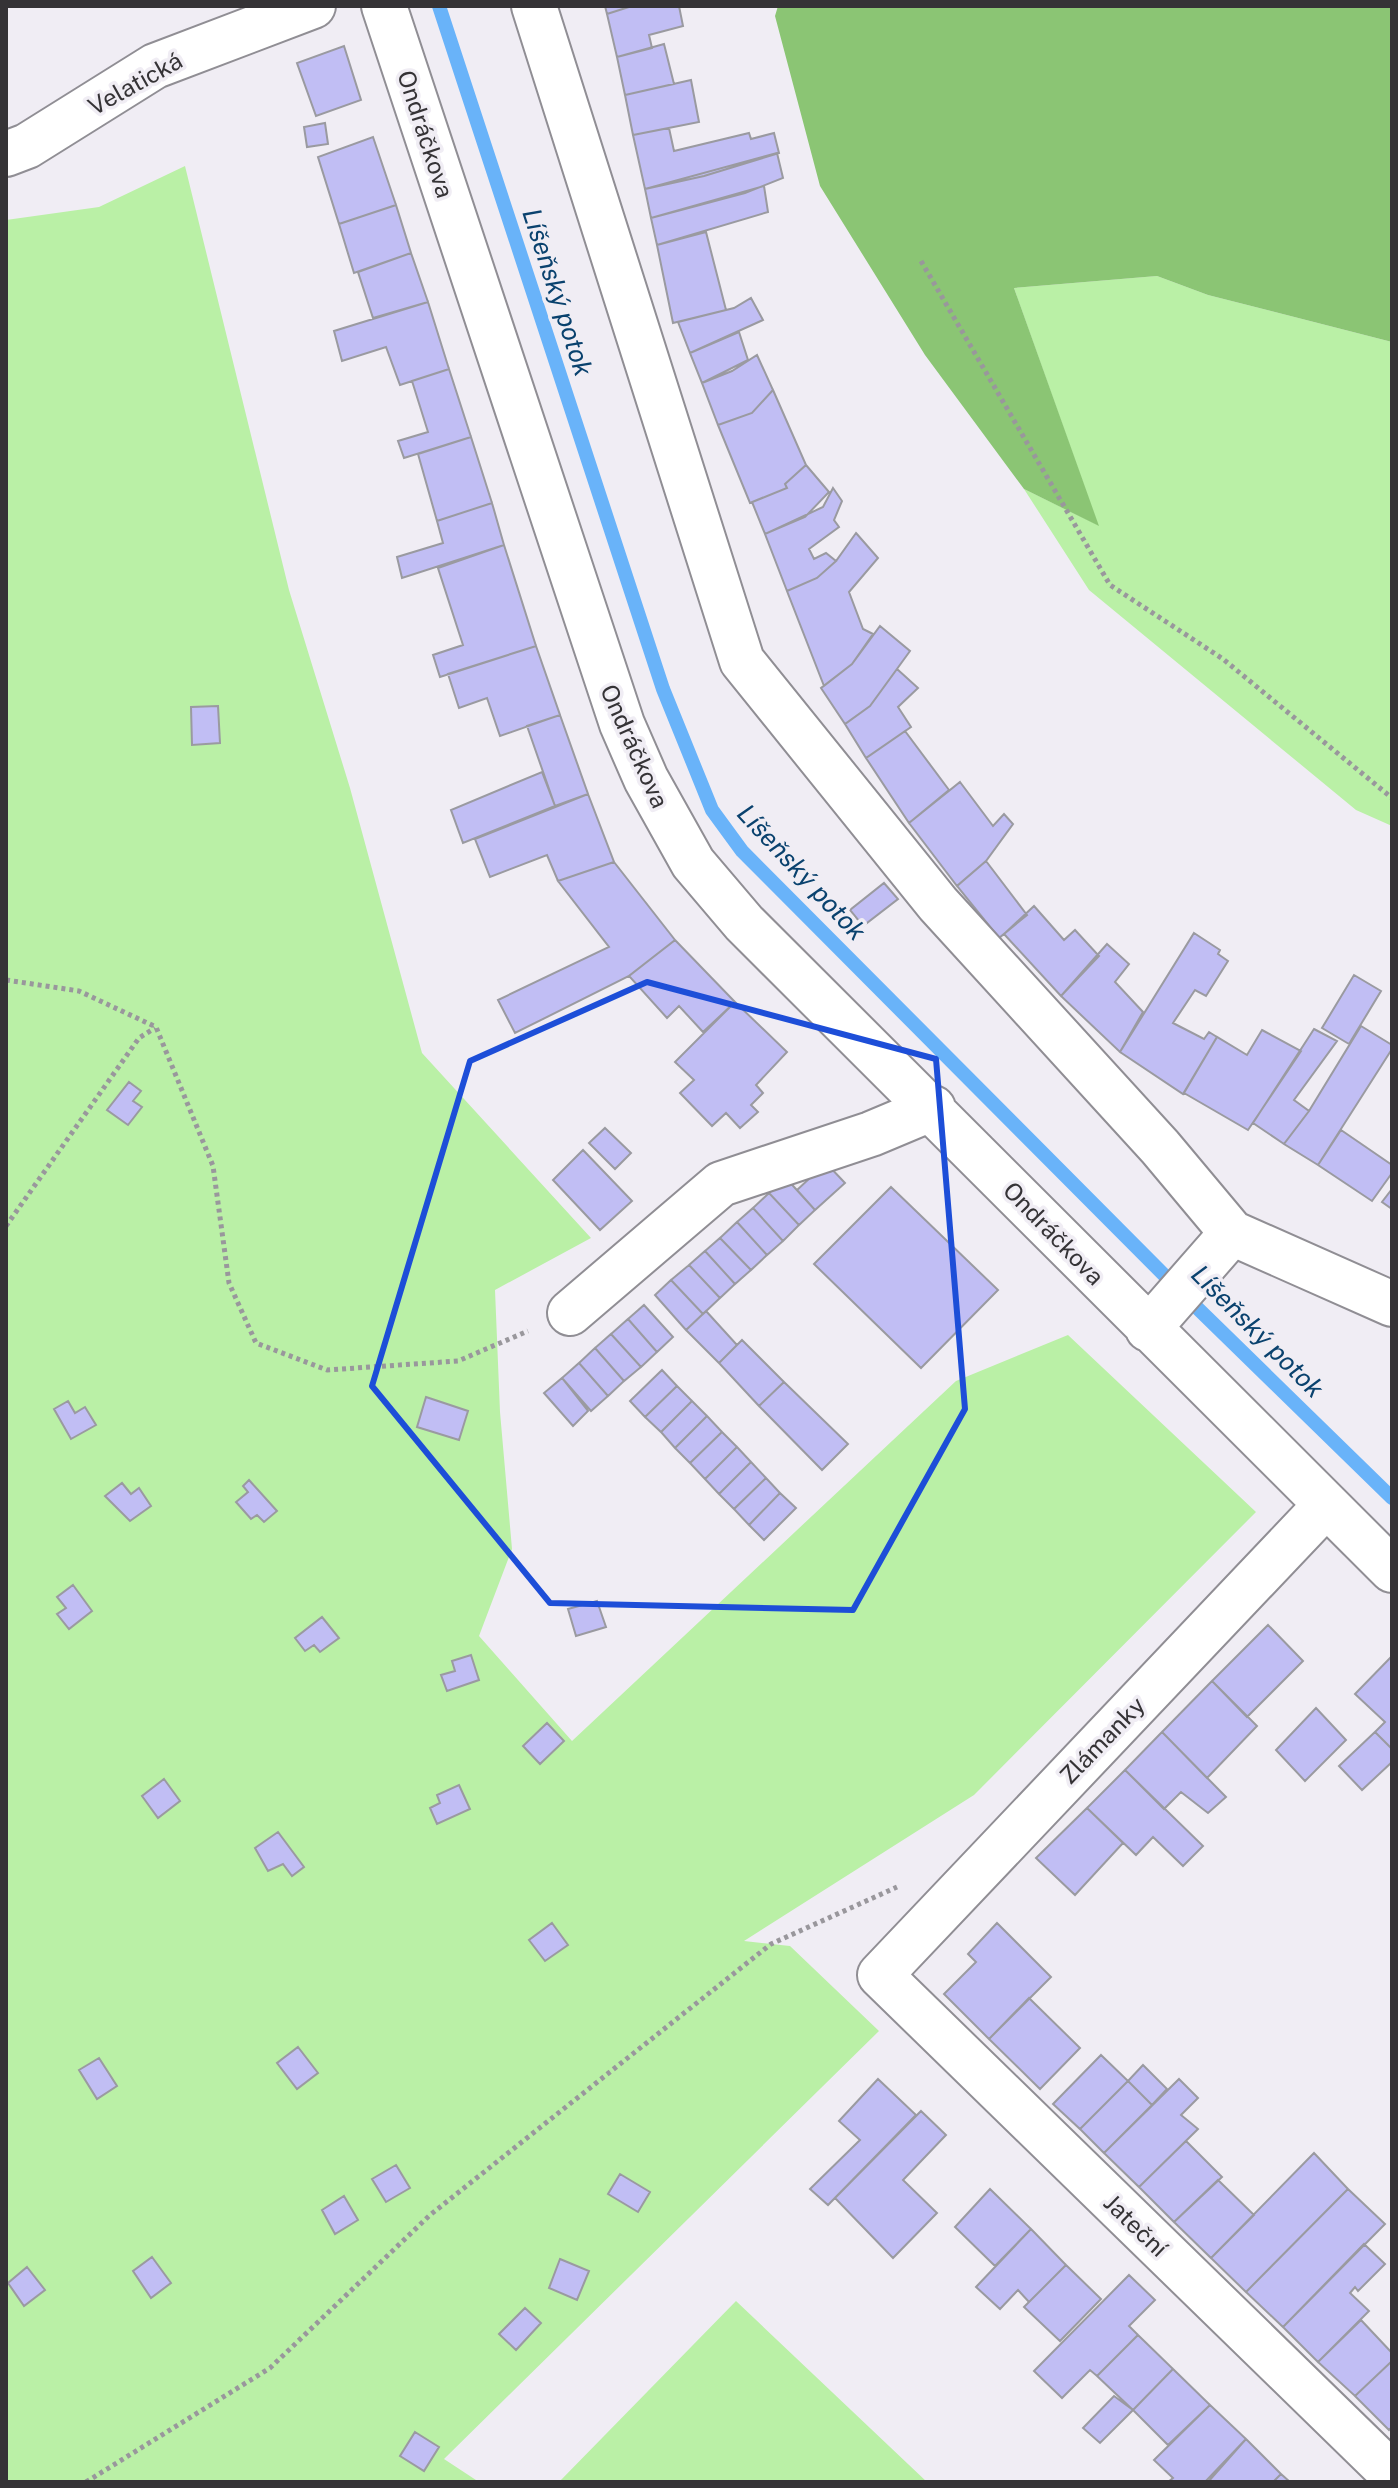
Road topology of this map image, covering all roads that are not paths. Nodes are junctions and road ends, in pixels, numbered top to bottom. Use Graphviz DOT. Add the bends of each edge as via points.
graph roads {
  1 [pos="313,6"];
  2 [pos="384,6"];
  3 [pos="534,6"];
  4 [pos="6,154"];
  5 [pos="933,1108"];
  6 [pos="1232,1233"];
  7 [pos="1392,1304"];
  8 [pos="570,1313"];
  9 [pos="1160,1317"];
  10 [pos="1326,1505"];
  11 [pos="1392,1570"];
  12 [pos="880,1975"];
  13 [pos="1392,2474"];
  1 -- 4 [label="street, Velatická" via="155,66"];
  2 -- 5 [label="street, Ondráčkova" via="601,669 646,779 712,887"];
  3 -- 6 [label="street" via="742,661 938,904"];
  5 -- 8 [label="street" via="721,1184"];
  5 -- 9 [label="street, Ondráčkova"];
  6 -- 7 [label="street"];
  6 -- 9 [label="street"];
  9 -- 10 [label="street, Ondráčkova"];
  10 -- 11 [label="street, Ondráčkova"];
  10 -- 12 [label="street, Zlámanky"];
  12 -- 13 [label="street, Jateční"];
}
